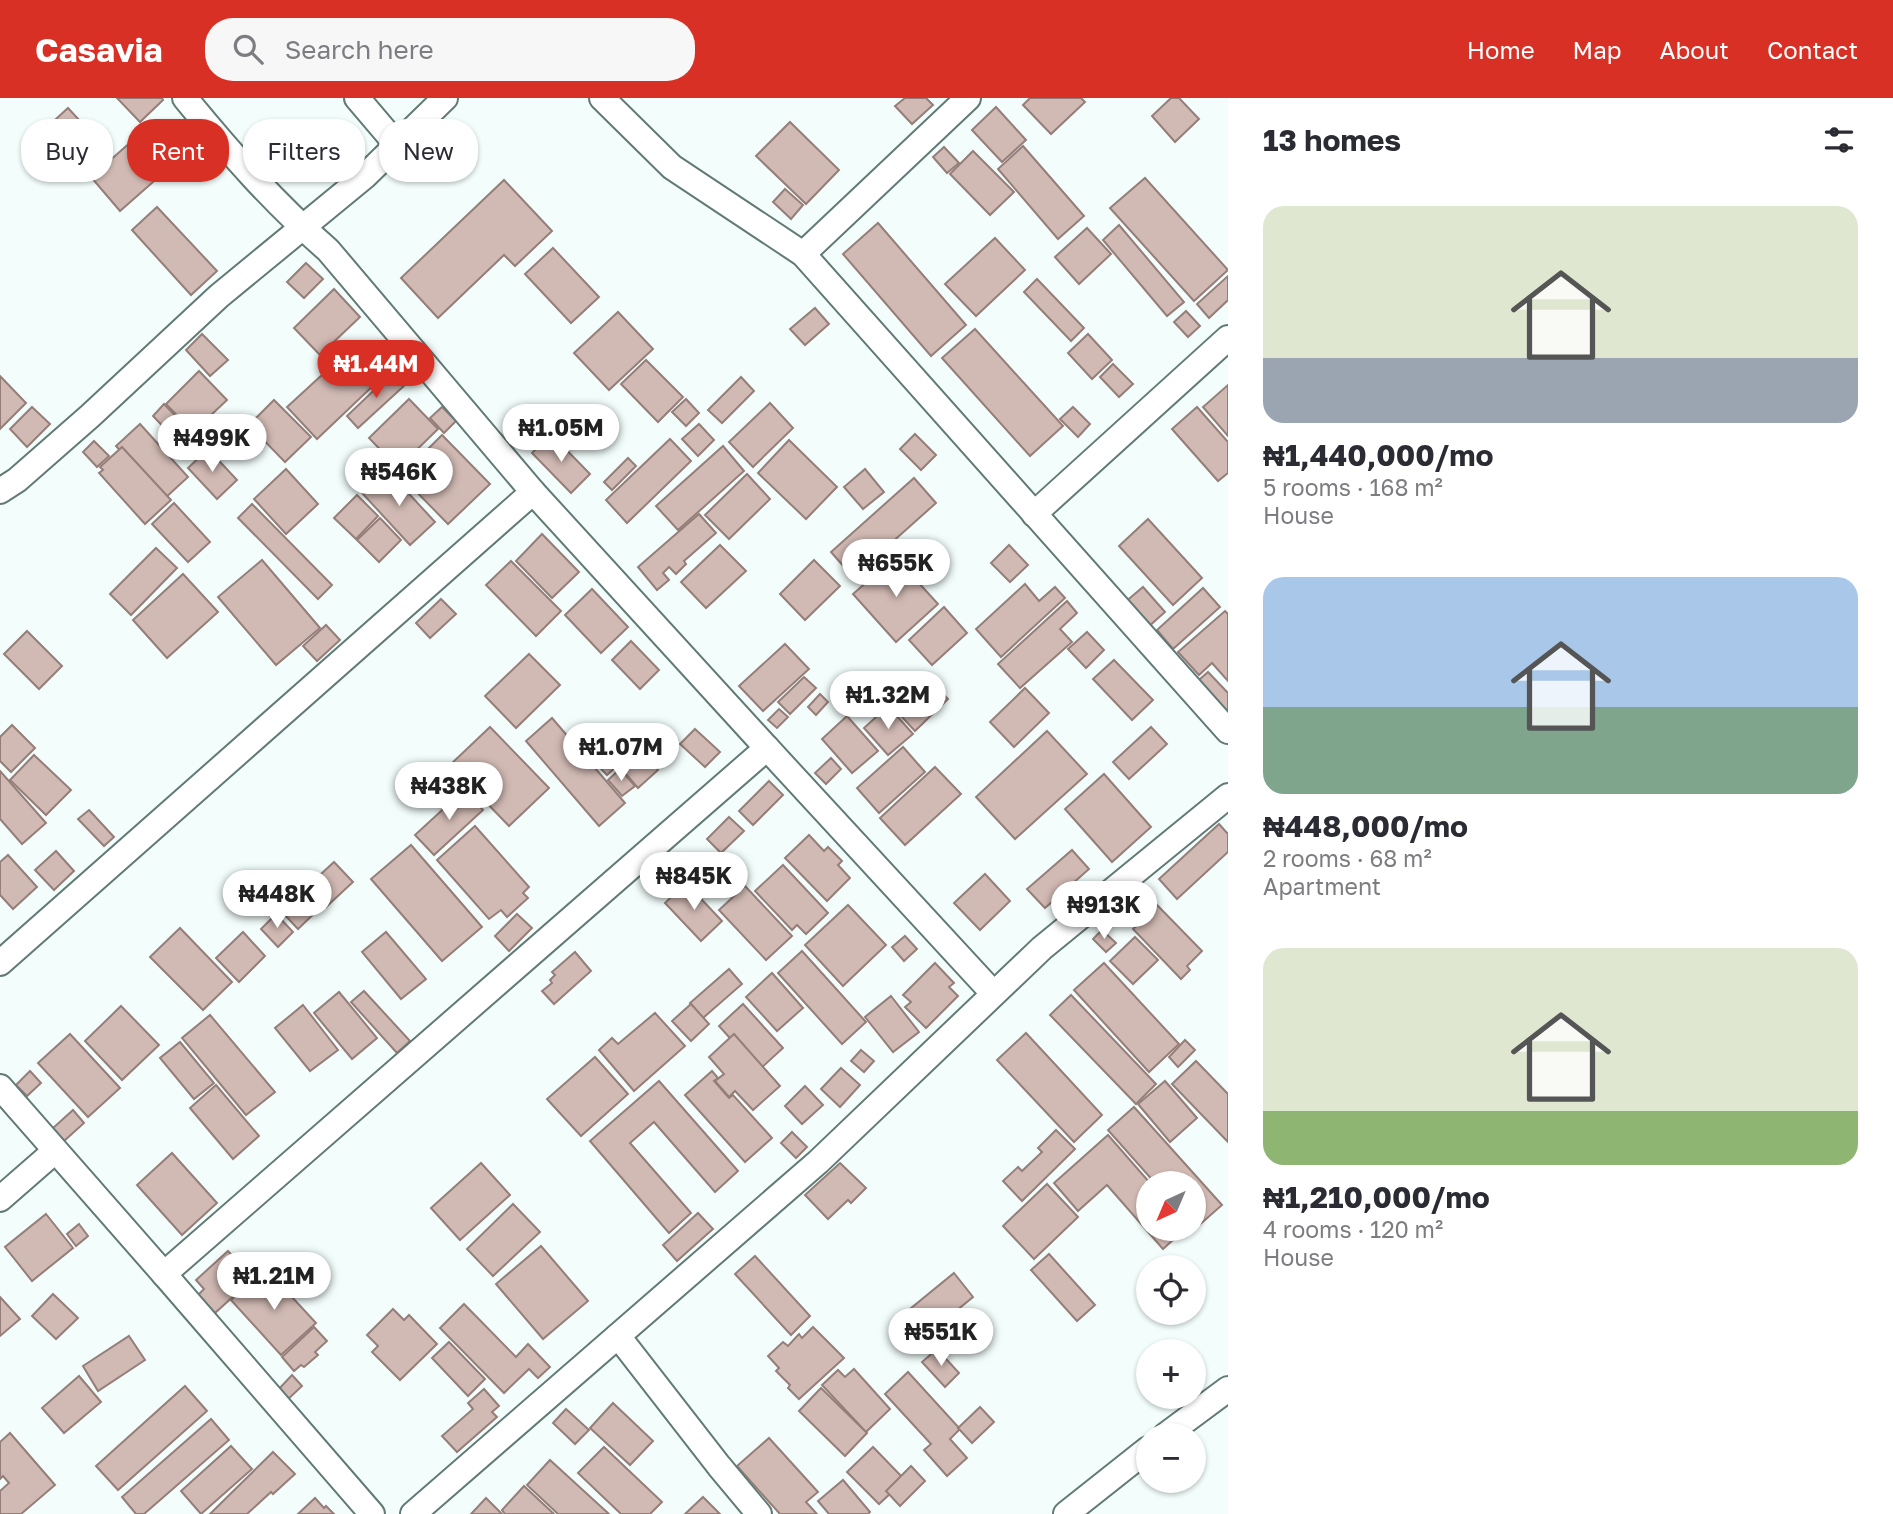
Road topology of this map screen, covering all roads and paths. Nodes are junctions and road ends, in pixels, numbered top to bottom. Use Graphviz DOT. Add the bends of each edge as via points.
graph roads {
  1 [pos="186,98"];
  2 [pos="357,98"];
  3 [pos="445,98"];
  4 [pos="602,98"];
  5 [pos="968,98"];
  6 [pos="424,119"];
  7 [pos="379,124"];
  8 [pos="379,162"];
  9 [pos="301,227"];
  10 [pos="803,254"];
  11 [pos="1228,338"];
  12 [pos="0,491"];
  13 [pos="533,492"];
  14 [pos="1034,514"];
  15 [pos="1228,731"];
  16 [pos="767,748"];
  17 [pos="1228,796"];
  18 [pos="0,963"];
  19 [pos="993,993"];
  20 [pos="0,1087"];
  21 [pos="55,1151"];
  22 [pos="0,1199"];
  23 [pos="164,1274"];
  24 [pos="618,1336"];
  25 [pos="1228,1389"];
  26 [pos="1182,1423"];
  27 [pos="1136,1459"];
  28 [pos="372,1514"];
  29 [pos="413,1514"];
  30 [pos="759,1514"];
  31 [pos="1066,1514"];
  1 -- 9 [label="street" via="237,161"];
  2 -- 7 [label="street"];
  3 -- 6 [label="street"];
  4 -- 10 [label="street" via="672,167"];
  5 -- 10 [label="street"];
  8 -- 9 [label="street"];
  9 -- 12 [label="street"];
  9 -- 13 [label="street" via="328,250"];
  10 -- 14 [label="street"];
  11 -- 14 [label="street"];
  13 -- 16 [label="street"];
  13 -- 18 [label="street"];
  14 -- 15 [label="street"];
  16 -- 19 [label="street"];
  16 -- 23 [label="street"];
  17 -- 19 [label="street"];
  19 -- 24 [label="street" via="818,1162"];
  20 -- 21 [label="street"];
  21 -- 22 [label="street"];
  21 -- 23 [label="street"];
  23 -- 28 [label="street"];
  24 -- 29 [label="street"];
  24 -- 30 [label="street"];
  25 -- 26 [label="street"];
  27 -- 31 [label="street"];
}
